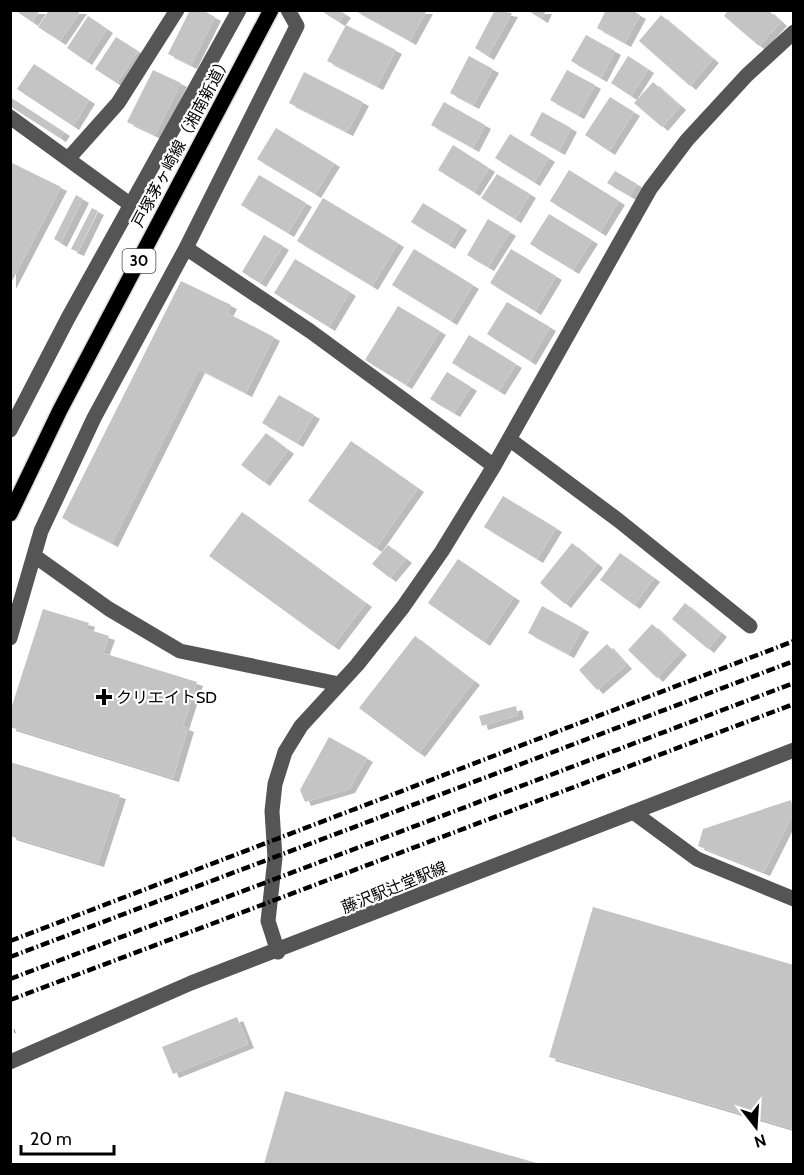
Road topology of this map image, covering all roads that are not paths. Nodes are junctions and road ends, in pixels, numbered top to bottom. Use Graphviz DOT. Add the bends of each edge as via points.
graph roads {
  1 [pos="177,10"];
  2 [pos="239,10"];
  3 [pos="271,10"];
  4 [pos="288,10"];
  5 [pos="794,32"];
  6 [pos="10,117"];
  7 [pos="68,159"];
  8 [pos="131,205"];
  9 [pos="186,248"];
  10 [pos="10,430"];
  11 [pos="509,439"];
  12 [pos="494,466"];
  13 [pos="10,514"];
  14 [pos="36,557"];
  15 [pos="750,626"];
  16 [pos="10,638"];
  17 [pos="339,684"];
  18 [pos="794,750"];
  19 [pos="633,812"];
  20 [pos="794,899"];
  21 [pos="278,952"];
  22 [pos="10,1062"];
  1 -- 7 [label="street" via="118,103"];
  2 -- 8 [label="street"];
  3 -- 13 [label="main road, 戸塚茅ヶ崎線（湘南新道） / 30" via="60,410"];
  4 -- 9 [label="street" via="297,26"];
  5 -- 11 [label="street" via="747,75 687,140 650,189"];
  6 -- 7 [label="street"];
  7 -- 8 [label="street"];
  8 -- 10 [label="street"];
  9 -- 12 [label="street" via="310,331"];
  9 -- 14 [label="street" via="94,418 41,531"];
  11 -- 12 [label="street"];
  11 -- 15 [label="street"];
  12 -- 17 [label="street" via="403,607"];
  14 -- 16 [label="street"];
  14 -- 17 [label="street" via="109,609 180,651"];
  17 -- 21 [label="street" via="301,726 285,752 275,783 275,858 268,921"];
  18 -- 19 [label="street, 藤沢駅辻堂駅線"];
  19 -- 20 [label="street" via="697,859"];
  19 -- 21 [label="street, 藤沢駅辻堂駅線"];
  21 -- 22 [label="street, 藤沢駅辻堂駅線" via="191,983"];
}
